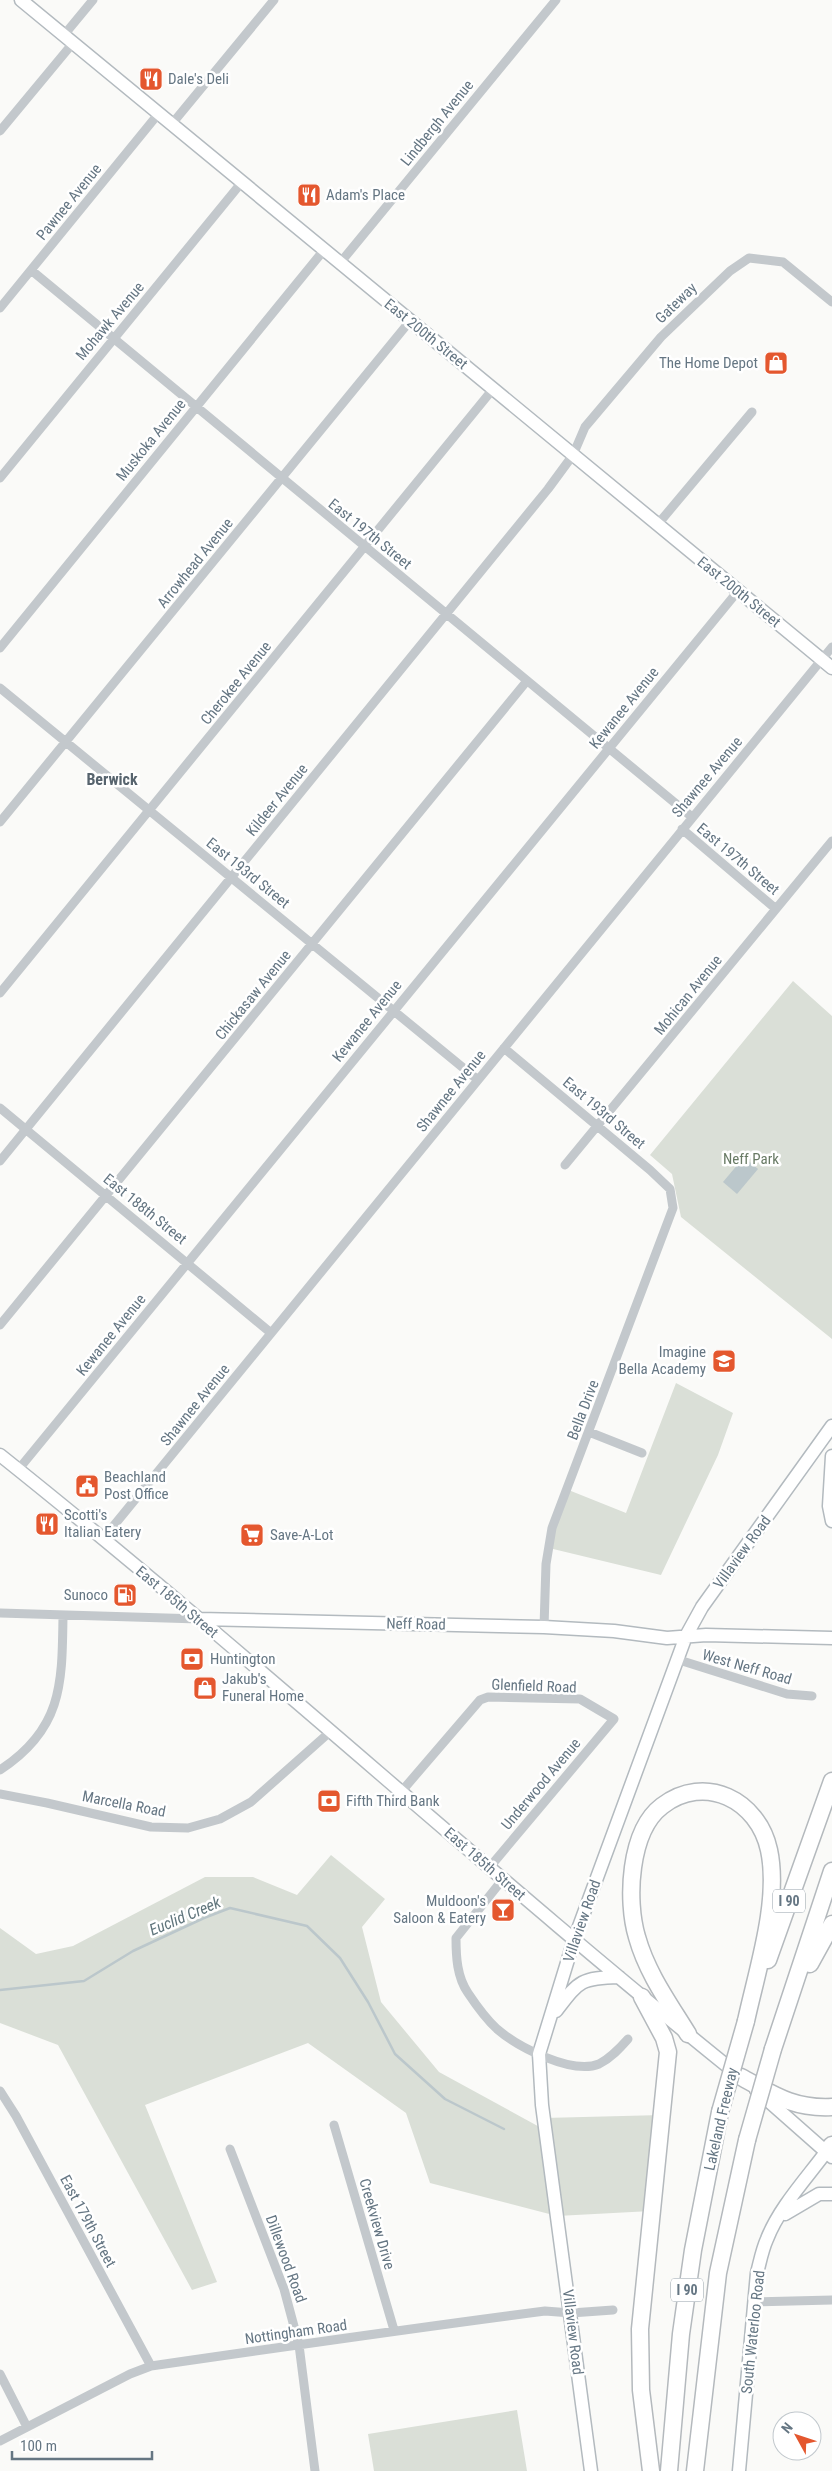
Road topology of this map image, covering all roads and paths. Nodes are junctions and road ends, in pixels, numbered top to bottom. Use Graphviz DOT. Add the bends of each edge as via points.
graph roads {
  1 [pos="21,0"];
  2 [pos="92,0"];
  3 [pos="274,0"];
  4 [pos="556,0"];
  5 [pos="68,39"];
  6 [pos="159,113"];
  7 [pos="172,125"];
  8 [pos="0,131"];
  9 [pos="242,182"];
  10 [pos="324,250"];
  11 [pos="340,263"];
  12 [pos="31,270"];
  13 [pos="832,302"];
  14 [pos="0,308"];
  15 [pos="410,321"];
  16 [pos="113,339"];
  17 [pos="494,389"];
  18 [pos="195,408"];
  19 [pos="752,412"];
  20 [pos="573,455"];
  21 [pos="0,478"];
  22 [pos="282,479"];
  23 [pos="658,524"];
  24 [pos="364,547"];
  25 [pos="738,591"];
  26 [pos="446,614"];
  27 [pos="0,648"];
  28 [pos="832,648"];
  29 [pos="827,664"];
  30 [pos="526,682"];
  31 [pos="0,688"];
  32 [pos="66,741"];
  33 [pos="609,748"];
  34 [pos="150,812"];
  35 [pos="692,817"];
  36 [pos="0,822"];
  37 [pos="682,830"];
  38 [pos="832,841"];
  39 [pos="232,877"];
  40 [pos="776,909"];
  41 [pos="313,944"];
  42 [pos="0,993"];
  43 [pos="394,1010"];
  44 [pos="504,1048"];
  45 [pos="478,1080"];
  46 [pos="0,1108"];
  47 [pos="599,1126"];
  48 [pos="26,1130"];
  49 [pos="0,1161"];
  50 [pos="565,1165"];
  51 [pos="107,1196"];
  52 [pos="673,1208"];
  53 [pos="188,1263"];
  54 [pos="0,1325"];
  55 [pos="271,1333"];
  56 [pos="832,1426"];
  57 [pos="589,1432"];
  58 [pos="642,1453"];
  59 [pos="0,1455"];
  60 [pos="832,1456"];
  61 [pos="18,1470"];
  62 [pos="832,1521"];
  63 [pos="102,1540"];
  64 [pos="0,1613"];
  65 [pos="63,1616"];
  66 [pos="199,1619"];
  67 [pos="544,1627"];
  68 [pos="686,1636"];
  69 [pos="832,1638"];
  70 [pos="676,1659"];
  71 [pos="812,1696"];
  72 [pos="614,1719"];
  73 [pos="331,1731"];
  74 [pos="0,1770"];
  75 [pos="832,1781"];
  76 [pos="401,1792"];
  77 [pos="0,1794"];
  78 [pos="489,1868"];
  79 [pos="832,1871"];
  80 [pos="503,1879"];
  81 [pos="832,1924"];
  82 [pos="574,1940"];
  83 [pos="619,1978"];
  84 [pos="642,1997"];
  85 [pos="550,2019"];
  86 [pos="746,2021"];
  87 [pos="688,2034"];
  88 [pos="628,2039"];
  89 [pos="773,2049"];
  90 [pos="539,2054"];
  91 [pos="742,2077"];
  92 [pos="0,2091"];
  93 [pos="832,2106"];
  94 [pos="334,2125"];
  95 [pos="230,2149"];
  96 [pos="830,2152"];
  97 [pos="832,2194"];
  98 [pos="776,2222"];
  99 [pos="832,2300"];
  100 [pos="755,2302"];
  101 [pos="613,2310"];
  102 [pos="570,2313"];
  103 [pos="394,2330"];
  104 [pos="299,2345"];
  105 [pos="151,2366"];
  106 [pos="0,2374"];
  107 [pos="27,2427"];
  108 [pos="0,2441"];
  109 [pos="315,2471"];
  110 [pos="591,2471"];
  111 [pos="651,2471"];
  112 [pos="669,2471"];
  113 [pos="695,2471"];
  114 [pos="739,2471"];
  1 -- 5 [label="street, East 200th Street"];
  2 -- 5 [label="street"];
  3 -- 7 [label="street"];
  4 -- 11 [label="street, Lindbergh Avenue"];
  5 -- 6 [label="street, East 200th Street"];
  5 -- 8 [label="street"];
  6 -- 7 [label="street, East 200th Street"];
  6 -- 12 [label="street, Pawnee Avenue"];
  7 -- 9 [label="street, East 200th Street"];
  9 -- 10 [label="street, East 200th Street"];
  9 -- 16 [label="street, Mohawk Avenue"];
  10 -- 11 [label="street, East 200th Street"];
  10 -- 18 [label="street, Muskoka Avenue"];
  11 -- 15 [label="street, East 200th Street"];
  12 -- 14 [label="street, Pawnee Avenue"];
  12 -- 16 [label="street, East 197th Street"];
  13 -- 20 [label="street, Gateway" via="783,262 749,258 730,271 661,337 585,427"];
  15 -- 17 [label="street, East 200th Street"];
  15 -- 22 [label="street, Arrowhead Avenue"];
  16 -- 18 [label="street, East 197th Street"];
  16 -- 21 [label="street, Mohawk Avenue"];
  17 -- 20 [label="street, East 200th Street"];
  17 -- 24 [label="street, Cherokee Avenue"];
  18 -- 22 [label="street, East 197th Street"];
  18 -- 27 [label="street, Muskoka Avenue"];
  19 -- 23 [label="street"];
  20 -- 23 [label="street, East 200th Street"];
  20 -- 26 [label="street, Kildeer Avenue"];
  22 -- 24 [label="street, East 197th Street"];
  22 -- 32 [label="street, Arrowhead Avenue"];
  23 -- 25 [label="street, East 200th Street"];
  24 -- 26 [label="street, East 197th Street"];
  24 -- 34 [label="street, Cherokee Avenue"];
  25 -- 29 [label="street, East 200th Street"];
  25 -- 33 [label="street, Kewanee Avenue"];
  26 -- 30 [label="street, East 197th Street"];
  26 -- 39 [label="street, Kildeer Avenue"];
  28 -- 29 [label="street, Shawnee Avenue"];
  29 -- 35 [label="street, Shawnee Avenue"];
  30 -- 33 [label="street, East 197th Street"];
  30 -- 41 [label="street, Chickasaw Avenue"];
  31 -- 32 [label="street, East 193rd Street"];
  32 -- 34 [label="street, East 193rd Street"];
  32 -- 36 [label="street, Arrowhead Avenue"];
  33 -- 35 [label="street, East 197th Street"];
  33 -- 43 [label="street, Kewanee Avenue"];
  34 -- 39 [label="street, East 193rd Street"];
  34 -- 42 [label="street, Cherokee Avenue"];
  35 -- 37 [label="street, Shawnee Avenue"];
  37 -- 40 [label="street, East 197th Street"];
  37 -- 44 [label="street, Shawnee Avenue"];
  38 -- 40 [label="street, Mohican Avenue"];
  39 -- 41 [label="street, East 193rd Street"];
  39 -- 48 [label="street, Kildeer Avenue"];
  40 -- 47 [label="street, Mohican Avenue"];
  41 -- 43 [label="street, East 193rd Street"];
  41 -- 51 [label="street, Chickasaw Avenue"];
  43 -- 45 [label="street, East 193rd Street"];
  43 -- 53 [label="street, Kewanee Avenue"];
  44 -- 45 [label="street, Shawnee Avenue"];
  44 -- 47 [label="street, East 193rd Street"];
  45 -- 55 [label="street, Shawnee Avenue"];
  46 -- 48 [label="street, East 188th Street"];
  47 -- 50 [label="street, Mohican Avenue"];
  47 -- 52 [label="street, East 193rd Street" via="670,1189"];
  48 -- 49 [label="street, Kildeer Avenue"];
  48 -- 51 [label="street, East 188th Street"];
  51 -- 53 [label="street, East 188th Street"];
  51 -- 54 [label="street, Chickasaw Avenue"];
  52 -- 57 [label="street, Bella Drive"];
  53 -- 55 [label="street, East 188th Street"];
  53 -- 61 [label="street, Kewanee Avenue"];
  55 -- 63 [label="street, Shawnee Avenue"];
  56 -- 68 [label="street, Villaview Road" via="702,1607"];
  57 -- 58 [label="street"];
  57 -- 67 [label="street, Bella Drive" via="552,1528 546,1564"];
  59 -- 61 [label="street, East 185th Street"];
  60 -- 62 [label="street" via="829,1506"];
  61 -- 63 [label="street, East 185th Street"];
  63 -- 66 [label="street, East 185th Street"];
  64 -- 65 [label="street, Neff Road"];
  65 -- 66 [label="street, Neff Road"];
  65 -- 74 [label="street" via="62,1676 54,1706 41,1731 27,1748"];
  66 -- 67 [label="street, Neff Road"];
  66 -- 73 [label="street, East 185th Street"];
  67 -- 68 [label="street, Neff Road" via="614,1630 667,1638"];
  68 -- 69 [label="street, Neff Road"];
  68 -- 70 [label="street, Villaview Road"];
  70 -- 71 [label="street, West Neff Road" via="787,1694"];
  70 -- 82 [label="street, Villaview Road"];
  72 -- 76 [label="street, Glenfield Road" via="580,1700 488,1697 480,1700"];
  72 -- 78 [label="street, Underwood Avenue"];
  73 -- 76 [label="street, East 185th Street"];
  73 -- 77 [label="street, Marcella Road" via="251,1802 220,1818 188,1828 151,1827"];
  75 -- 86 [label="highway, Lakeland Freeway / I 90"];
  76 -- 78 [label="street, East 185th Street"];
  78 -- 80 [label="street, East 185th Street"];
  79 -- 89 [label="highway, Lakeland Freeway / I 90"];
  80 -- 82 [label="street, East 185th Street"];
  80 -- 90 [label="street" via="456,1938 459,1974 467,1993 497,2029"];
  81 -- 89 [label="highway" via="817,1949"];
  82 -- 83 [label="street, East 185th Street"];
  82 -- 85 [label="street, Villaview Road"];
  83 -- 84 [label="street, East 185th Street"];
  83 -- 85 [label="street" via="582,1981"];
  84 -- 87 [label="street, East 185th Street"];
  84 -- 111 [label="highway" via="668,2052 640,2328 641,2390"];
  85 -- 90 [label="street, Villaview Road"];
  86 -- 87 [label="highway" via="773,1893 769,1848 758,1822 740,1802 710,1791 694,1792 661,1806 649,1821 639,1841 633,1868 631,1902 637,1937 652,1976"];
  86 -- 112 [label="highway, Lakeland Freeway / I 90, bridge" via="720,2112 697,2232 681,2334"];
  87 -- 91 [label="street, East 185th Street"];
  88 -- 90 [label="street" via="614,2055 598,2064 563,2064"];
  89 -- 113 [label="highway, Lakeland Freeway / I 90, bridge" via="747,2140 718,2272"];
  90 -- 102 [label="street, Villaview Road" via="542,2105"];
  91 -- 93 [label="highway" via="787,2102 803,2106"];
  91 -- 96 [label="street, East 185th Street"];
  92 -- 105 [label="street, East 179th Street"];
  94 -- 103 [label="street, Creekview Drive"];
  95 -- 104 [label="street, Dillewood Road" via="284,2289"];
  96 -- 98 [label="street, South Waterloo Road"];
  97 -- 98 [label="street" via="810,2198"];
  98 -- 100 [label="street, South Waterloo Road" via="761,2257"];
  99 -- 100 [label="street"];
  100 -- 114 [label="street, South Waterloo Road"];
  101 -- 102 [label="street, Nottingham Road"];
  102 -- 103 [label="street, Nottingham Road" via="545,2311"];
  102 -- 110 [label="street, Villaview Road"];
  103 -- 104 [label="street, Nottingham Road"];
  104 -- 105 [label="street, Nottingham Road"];
  104 -- 109 [label="street, Dillewood Road"];
  105 -- 107 [label="street, Nottingham Road"];
  106 -- 107 [label="street"];
  107 -- 108 [label="street, Nottingham Road"];
}
